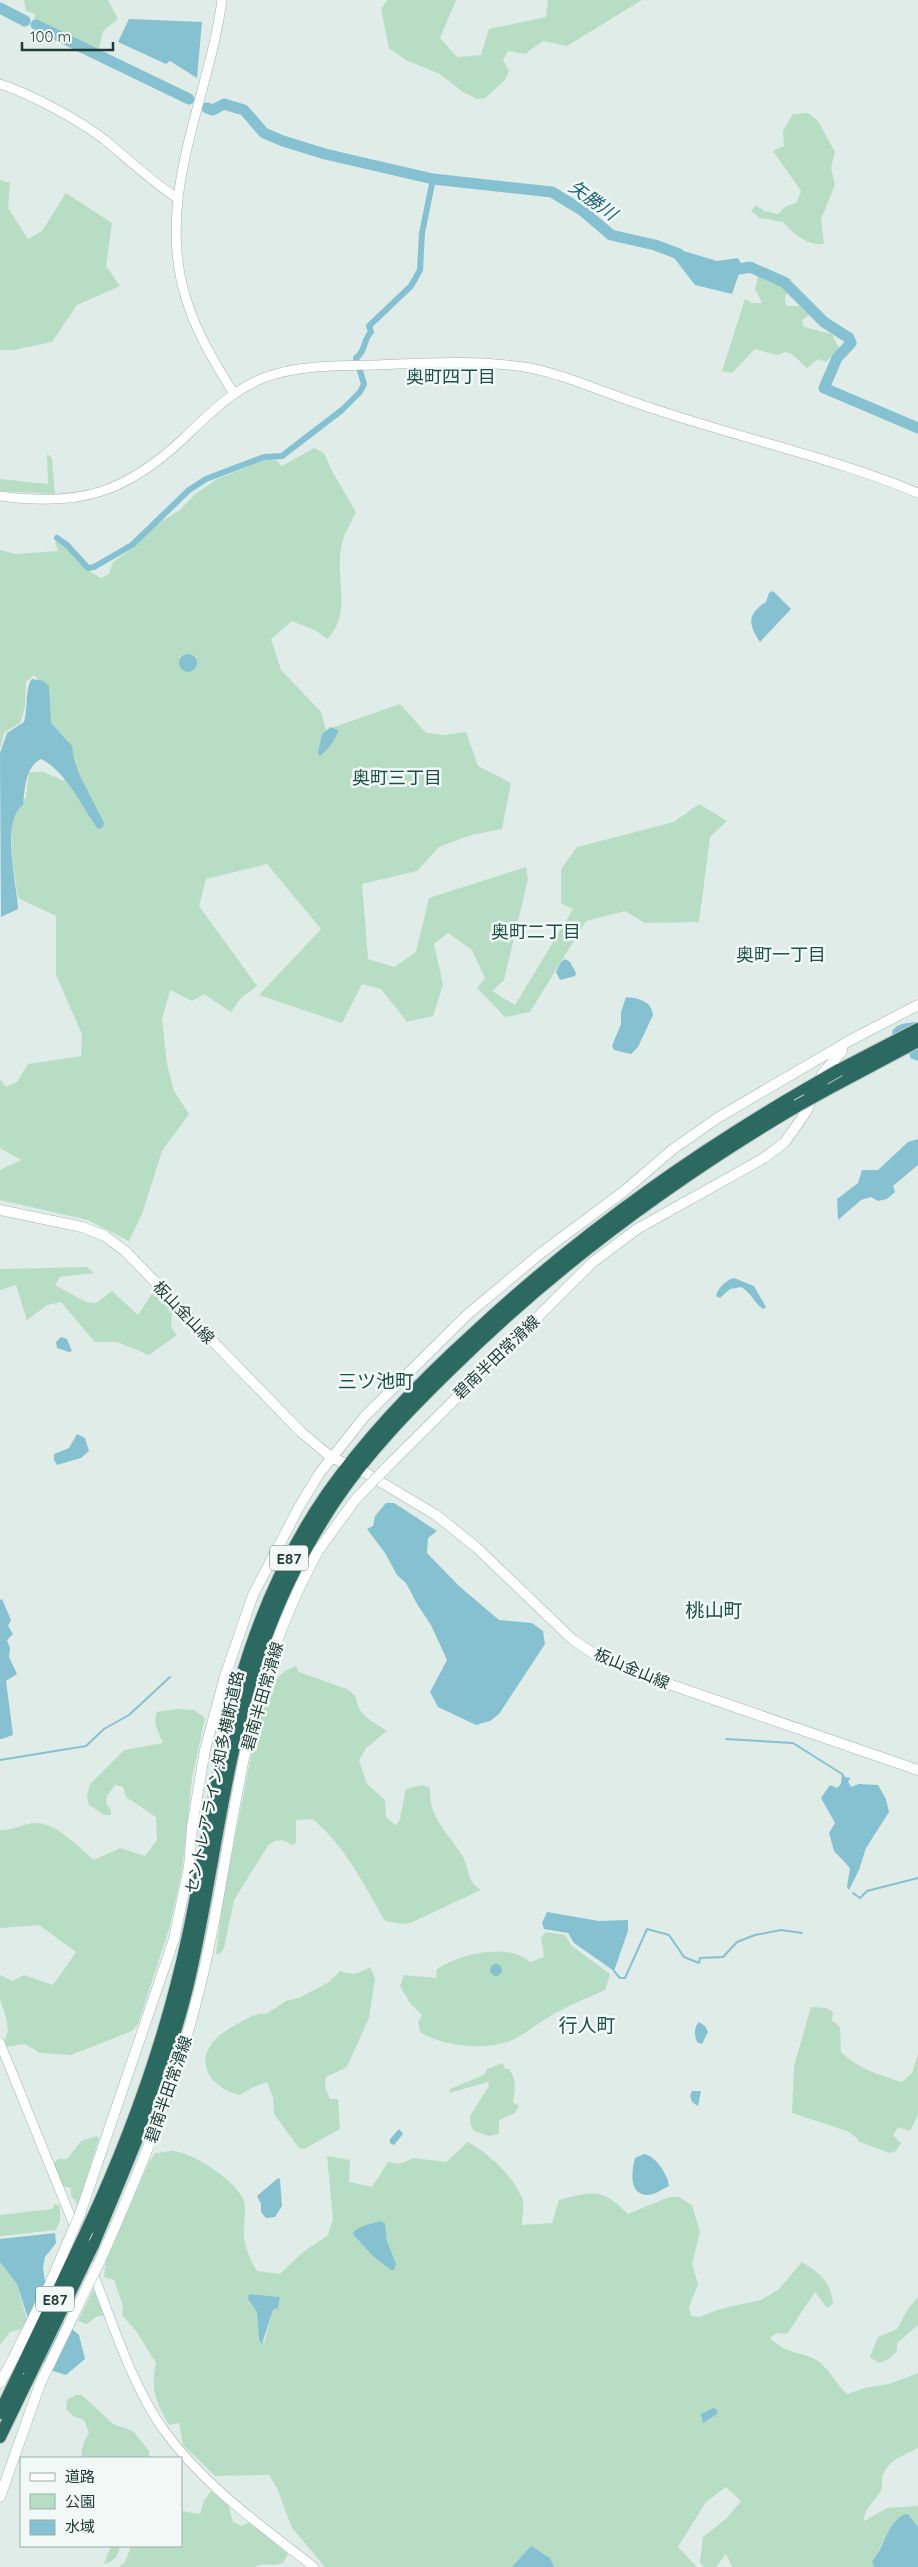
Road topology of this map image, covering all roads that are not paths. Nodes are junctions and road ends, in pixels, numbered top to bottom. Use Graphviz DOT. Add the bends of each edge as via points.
graph roads {
  1 [pos="222,0"];
  2 [pos="0,84"];
  3 [pos="178,198"];
  4 [pos="234,394"];
  5 [pos="918,493"];
  6 [pos="0,496"];
  7 [pos="918,1005"];
  8 [pos="918,1029"];
  9 [pos="867,1032"];
  10 [pos="918,1041"];
  11 [pos="881,1054"];
  12 [pos="802,1071"];
  13 [pos="817,1089"];
  14 [pos="0,1210"];
  15 [pos="331,1457"];
  16 [pos="342,1462"];
  17 [pos="364,1472"];
  18 [pos="918,1770"];
  19 [pos="0,2043"];
  20 [pos="26,2372"];
  21 [pos="0,2383"];
  22 [pos="0,2413"];
  23 [pos="0,2437"];
  24 [pos="0,2497"];
  25 [pos="314,2567"];
  1 -- 3 [label="street" via="214,48"];
  2 -- 3 [label="street" via="92,131 158,186"];
  3 -- 4 [label="street" via="177,250 185,296 204,342"];
  4 -- 5 [label="street" via="265,377 290,370 469,362 502,364 572,378 676,416 860,471"];
  4 -- 6 [label="street" via="157,462 128,481 73,498 40,500"];
  7 -- 9 [label="main road, 碧南半田常滑線"];
  8 -- 11 [label="highway, セントレアライン;知多横断道路 / E87"];
  9 -- 12 [label="main road, 碧南半田常滑線"];
  9 -- 13 [label="main road, 碧南半田常滑線" via="835,1057 822,1074"];
  10 -- 11 [label="highway, セントレアライン;知多横断道路 / E87"];
  11 -- 13 [label="highway, セントレアライン;知多横断道路 / E87"];
  11 -- 13 [label="highway, セントレアライン;知多横断道路 / E87, bridge" via="839,1070"];
  12 -- 13 [label="main road" via="813,1073 818,1080"];
  12 -- 15 [label="main road, 碧南半田常滑線" via="698,1130 498,1287 365,1416"];
  13 -- 20 [label="highway, セントレアライン;知多横断道路 / E87, bridge" via="797,1106 717,1156 637,1212 508,1316 438,1381 381,1441 351,1478 320,1525 283,1595 255,1667 234,1752 200,1930 177,2022 134,2151 93,2245"];
  13 -- 20 [label="main road, 碧南半田常滑線, bridge" via="795,1130 776,1150 637,1229 577,1277 362,1493 318,1551 279,1635 256,1708 195,2009 178,2067 144,2159 100,2261 71,2319"];
  13 -- 20 [label="highway, セントレアライン;知多横断道路 / E87, bridge" via="671,1174 583,1239 506,1304 395,1411 340,1476 312,1518 274,1590 246,1664 225,1744 173,1998 137,2111"];
  14 -- 15 [label="main road, 板山金山線" via="82,1227 104,1236 143,1270 301,1432"];
  15 -- 16 [label="main road, 板山金山線"];
  15 -- 20 [label="main road, 碧南半田常滑線, bridge" via="274,1554 235,1644 205,1750 189,1867 174,1939 80,2214 49,2286"];
  17 -- 18 [label="main road, 板山金山線" via="436,1515 476,1547 573,1640 597,1656"];
  19 -- 25 [label="street" via="149,2406 194,2467 223,2495"];
  20 -- 21 [label="main road, 碧南半田常滑線"];
  20 -- 22 [label="highway, セントレアライン;知多横断道路 / E87"];
  20 -- 23 [label="highway, セントレアライン;知多横断道路 / E87"];
  20 -- 24 [label="main road, 碧南半田常滑線"];
}
